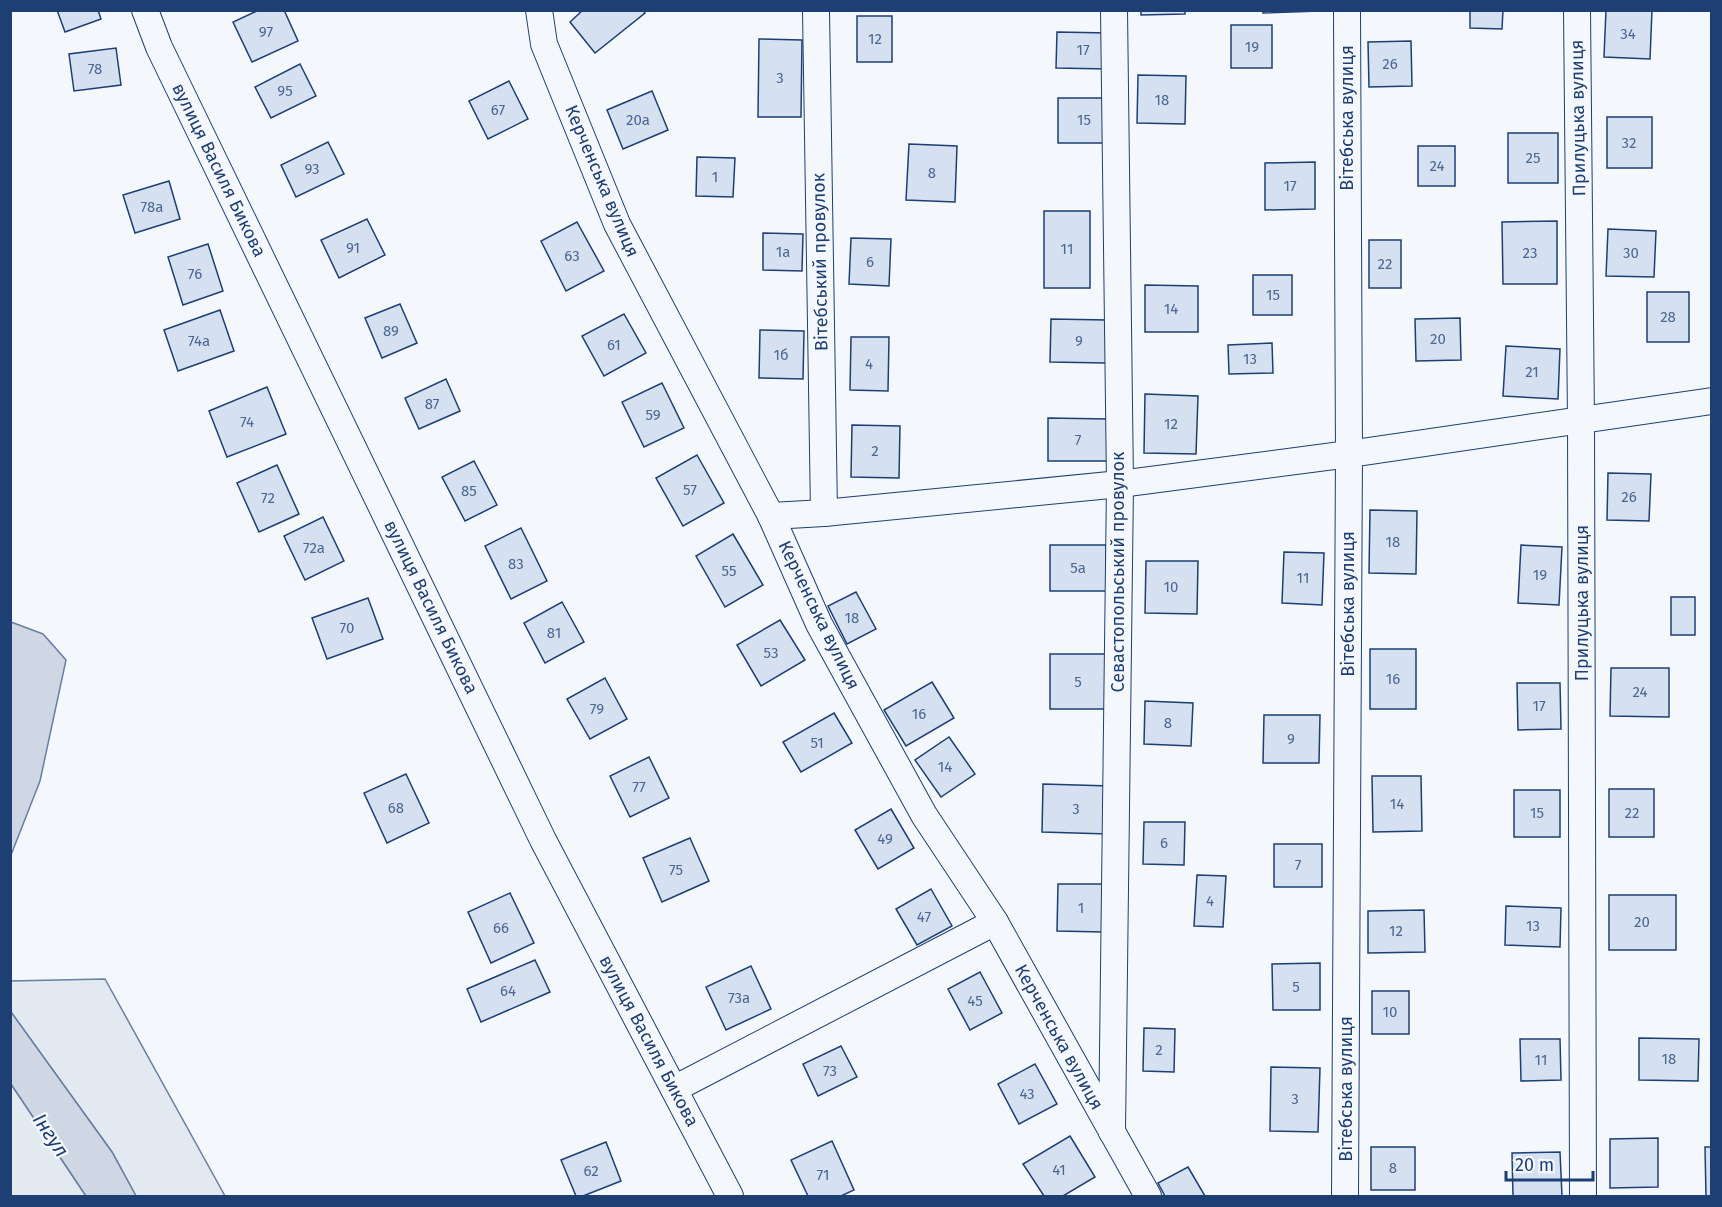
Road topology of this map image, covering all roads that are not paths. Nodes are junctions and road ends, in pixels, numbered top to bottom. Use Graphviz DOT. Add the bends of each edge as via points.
graph roads {
  1 [pos="145,10"];
  2 [pos="540,10"];
  3 [pos="816,10"];
  4 [pos="1114,10"];
  5 [pos="1347,10"];
  6 [pos="1577,10"];
  7 [pos="1712,401"];
  8 [pos="1581,421"];
  9 [pos="1349,454"];
  10 [pos="1120,484"];
  11 [pos="824,513"];
  12 [pos="771,516"];
  13 [pos="994,922"];
  14 [pos="674,1089"];
  15 [pos="1112,1133"];
  16 [pos="730,1197"];
  17 [pos="1148,1197"];
  18 [pos="1345,1197"];
  19 [pos="1582,1197"];
  1 -- 14 [label="street, вулиця Василя Бикова" via="159,47 543,840"];
  2 -- 12 [label="street, Керченська вулиця" via="544,44 617,224"];
  3 -- 11 [label="street, Вітебський провулок"];
  4 -- 10 [label="street, Севастопольський провулок"];
  5 -- 9 [label="street, Вітебська вулиця"];
  6 -- 8 [label="street, Прилуцька вулиця"];
  7 -- 8 [label="street"];
  8 -- 9 [label="street"];
  8 -- 19 [label="street, Прилуцька вулиця"];
  9 -- 10 [label="street"];
  9 -- 18 [label="street, Вітебська вулиця"];
  10 -- 11 [label="street"];
  10 -- 15 [label="street, Севастопольський провулок"];
  11 -- 12 [label="street"];
  12 -- 13 [label="street, Керченська вулиця" via="819,624 924,815"];
  13 -- 14 [label="street"];
  13 -- 15 [label="street, Керченська вулиця"];
  14 -- 16 [label="street, вулиця Василя Бикова"];
  15 -- 17 [label="street, Керченська вулиця"];
}
